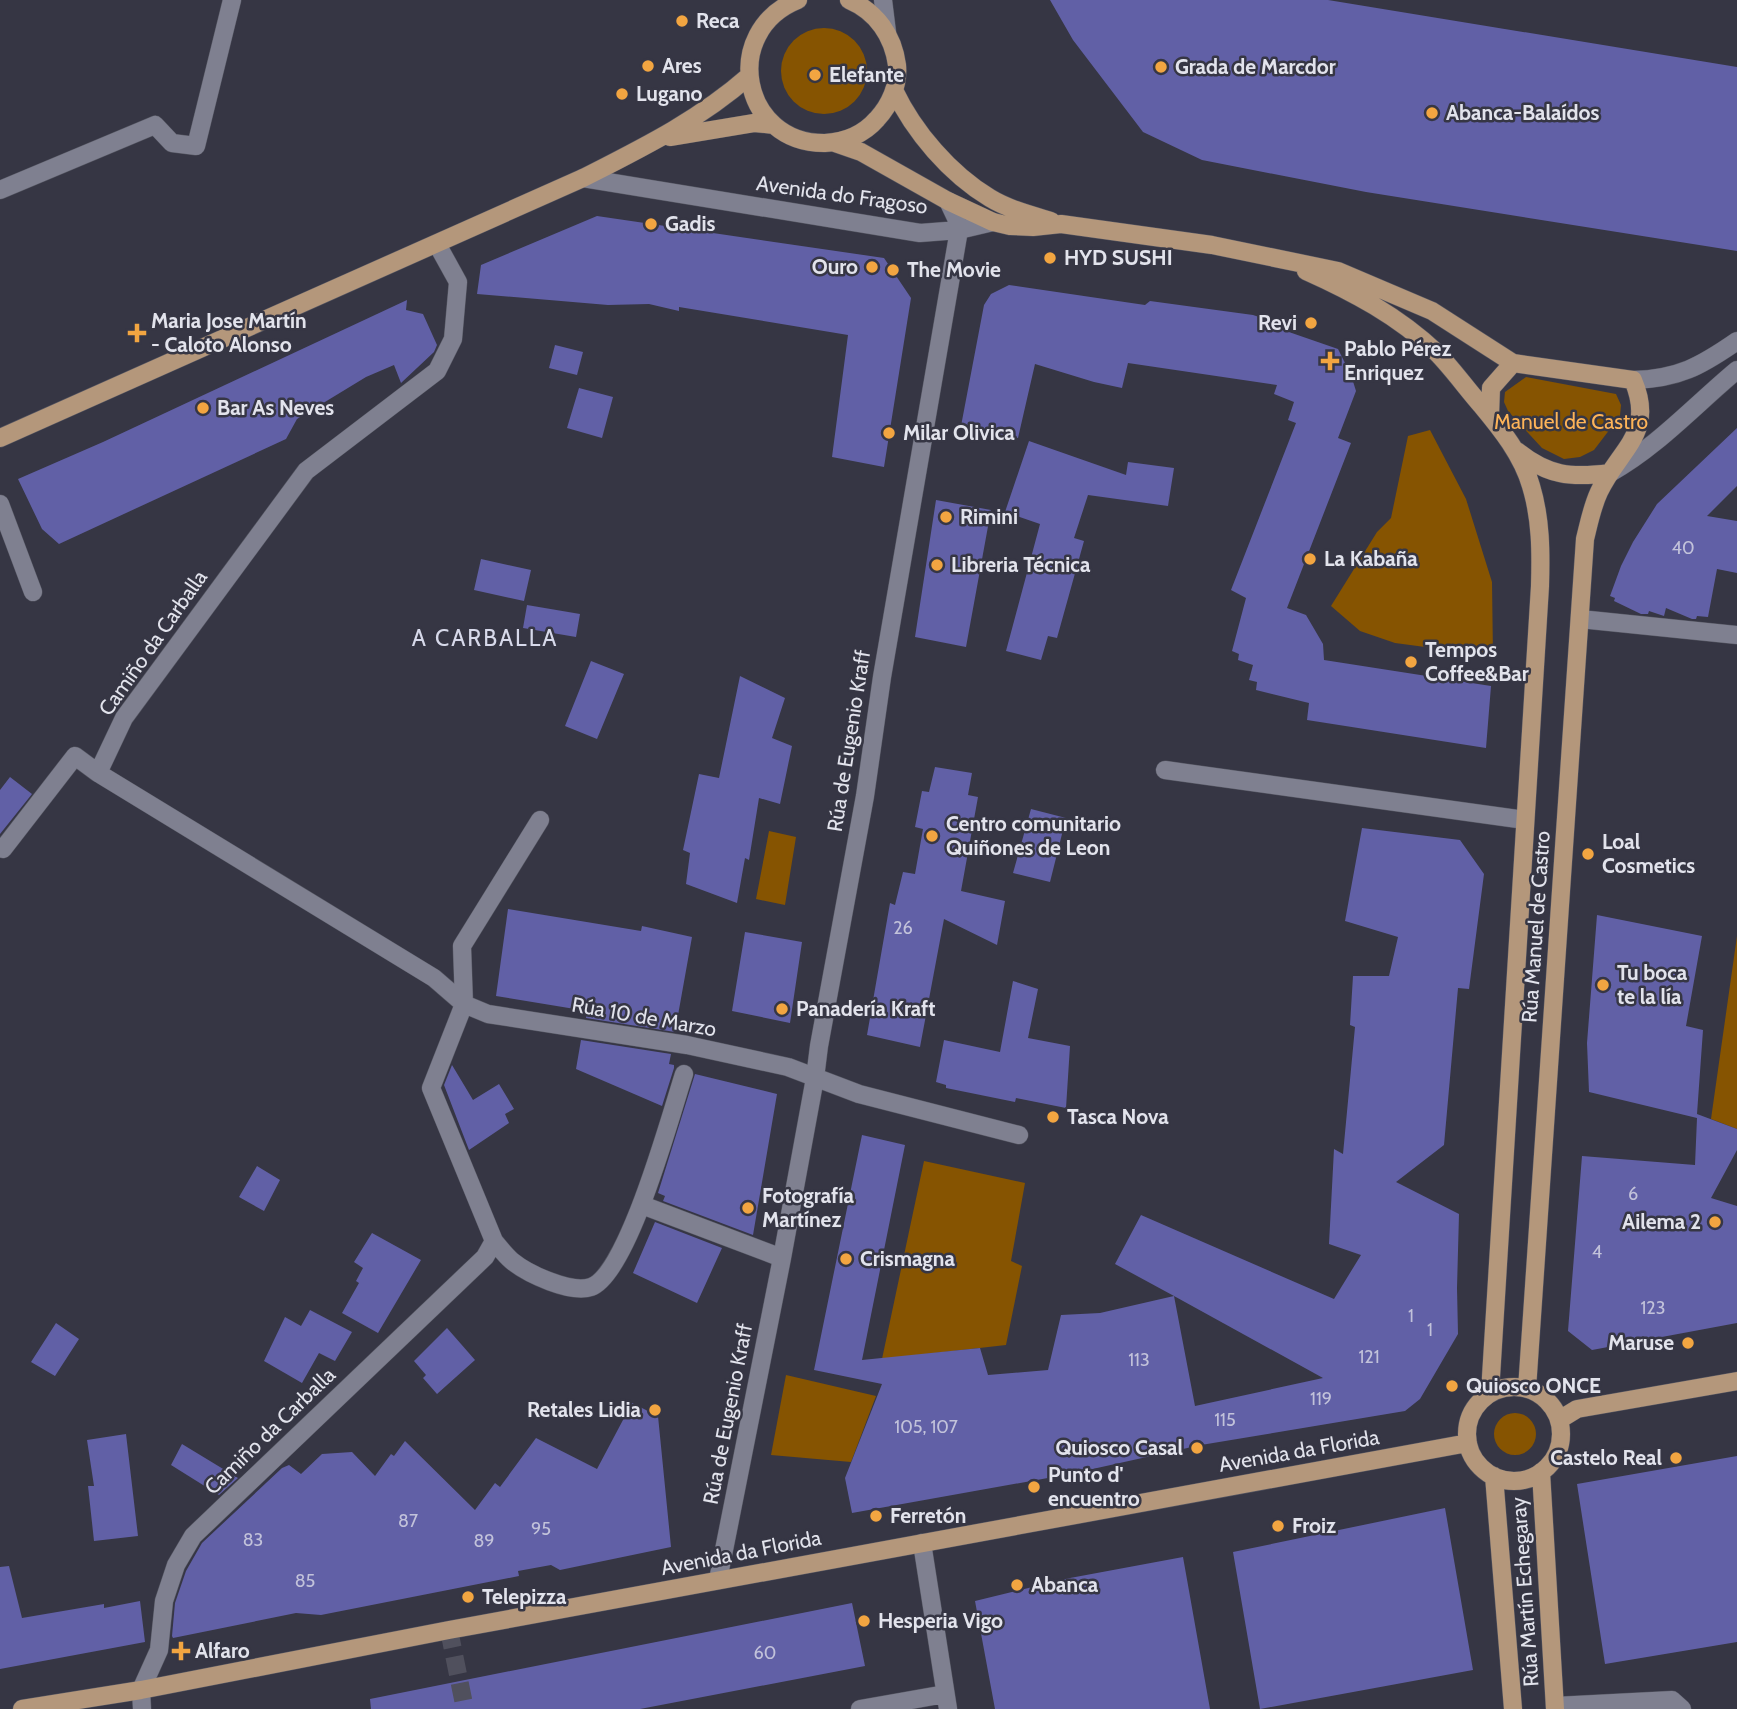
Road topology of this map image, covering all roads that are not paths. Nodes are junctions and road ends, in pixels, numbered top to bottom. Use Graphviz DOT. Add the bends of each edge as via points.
graph roads {
  1 [pos="232,0"];
  2 [pos="768,0"];
  3 [pos="849,0"];
  4 [pos="883,0"];
  5 [pos="792,2"];
  6 [pos="887,32"];
  7 [pos="749,76"];
  8 [pos="894,90"];
  9 [pos="774,125"];
  10 [pos="663,138"];
  11 [pos="835,143"];
  12 [pos="583,178"];
  13 [pos="0,190"];
  14 [pos="948,201"];
  15 [pos="993,222"];
  16 [pos="1061,224"];
  17 [pos="959,230"];
  18 [pos="437,244"];
  19 [pos="1260,253"];
  20 [pos="1737,341"];
  21 [pos="1513,363"];
  22 [pos="1737,370"];
  23 [pos="1633,380"];
  24 [pos="1490,416"];
  25 [pos="0,439"];
  26 [pos="1514,448"];
  27 [pos="1610,473"];
  28 [pos="0,504"];
  29 [pos="33,592"];
  30 [pos="1580,619"];
  31 [pos="1737,635"];
  32 [pos="1165,770"];
  33 [pos="98,773"];
  34 [pos="540,820"];
  35 [pos="1525,820"];
  36 [pos="3,849"];
  37 [pos="464,1004"];
  38 [pos="684,1074"];
  39 [pos="815,1078"];
  40 [pos="1019,1135"];
  41 [pos="642,1205"];
  42 [pos="494,1241"];
  43 [pos="782,1258"];
  44 [pos="1737,1381"];
  45 [pos="1527,1388"];
  46 [pos="1490,1394"];
  47 [pos="1559,1420"];
  48 [pos="1468,1443"];
  49 [pos="1541,1472"];
  50 [pos="1494,1476"];
  51 [pos="922,1543"];
  52 [pos="718,1580"];
  53 [pos="141,1690"];
  54 [pos="946,1701"];
  55 [pos="1555,1708"];
  56 [pos="22,1709"];
  57 [pos="142,1709"];
  58 [pos="860,1709"];
  59 [pos="1513,1709"];
  60 [pos="1682,1709"];
  1 -- 13 [label="street" via="196,146 172,143 155,125"];
  2 -- 5 [label="main road"];
  3 -- 6 [label="main road" via="872,13"];
  4 -- 6 [label="street"];
  5 -- 7 [label="main road" via="761,27 749,59"];
  6 -- 8 [label="main road" via="895,50"];
  7 -- 9 [label="main road" via="753,94"];
  7 -- 10 [label="main road"];
  8 -- 11 [label="main road" via="872,125"];
  8 -- 16 [label="main road" via="917,129 962,178 991,199"];
  9 -- 10 [label="main road" via="734,125"];
  9 -- 11 [label="main road" via="792,137"];
  10 -- 12 [label="main road"];
  11 -- 14 [label="main road" via="861,152"];
  12 -- 17 [label="street, Avenida do Fragoso" via="919,233"];
  12 -- 18 [label="main road"];
  14 -- 15 [label="main road"];
  14 -- 17 [label="street"];
  15 -- 16 [label="main road, Avenida do Fragoso" via="1033,227"];
  15 -- 17 [label="street, Avenida do Fragoso"];
  16 -- 19 [label="main road, Avenida do Fragoso"];
  17 -- 39 [label="street, Rúa de Eugenio Kraff"];
  18 -- 25 [label="main road"];
  18 -- 33 [label="street, Camiño da Carballa" via="458,282 453,339 437,371 306,471 124,718"];
  19 -- 21 [label="main road, Avenida do Fragoso" via="1338,271 1376,286 1432,311"];
  19 -- 24 [label="main road, Avenida do Fragoso" via="1383,310 1437,353"];
  20 -- 23 [label="street, Avenida do Fragoso" via="1685,373"];
  21 -- 23 [label="main road, Avenida do Fragoso"];
  21 -- 24 [label="main road" via="1491,388"];
  22 -- 27 [label="street, Rúa Manuel de Castro" via="1628,463"];
  23 -- 27 [label="main road" via="1640,397 1639,426"];
  24 -- 26 [label="main road, Avenida do Fragoso"];
  26 -- 27 [label="main road, Rúa Manuel de Castro" via="1533,464 1562,475"];
  26 -- 35 [label="main road, Rúa Manuel de Castro" via="1531,484 1541,543"];
  27 -- 30 [label="main road, Rúa Manuel de Castro" via="1590,514"];
  28 -- 29 [label="street"];
  30 -- 31 [label="street"];
  30 -- 45 [label="main road, Rúa Manuel de Castro"];
  32 -- 35 [label="street, Rúa Manuel de Castro"];
  33 -- 36 [label="street" via="75,756"];
  33 -- 37 [label="street" via="434,978"];
  34 -- 37 [label="street" via="462,946"];
  35 -- 46 [label="main road, Rúa Manuel de Castro"];
  37 -- 39 [label="street, Rúa 10 de Marzo" via="488,1014 687,1045"];
  37 -- 42 [label="street" via="431,1088"];
  38 -- 41 [label="street"];
  39 -- 40 [label="street, Rúa 10 de Marzo" via="859,1094"];
  39 -- 43 [label="street, Rúa de Eugenio Kraff"];
  41 -- 42 [label="street" via="607,1277 593,1287 576,1290 550,1282 514,1262"];
  41 -- 43 [label="street"];
  42 -- 53 [label="street, Camiño da Carballa" via="485,1257 193,1536 176,1565 164,1601 159,1650"];
  43 -- 52 [label="street, Rúa de Eugenio Kraff"];
  44 -- 47 [label="main road" via="1577,1409"];
  45 -- 46 [label="main road" via="1502,1388"];
  45 -- 47 [label="main road" via="1552,1406"];
  46 -- 48 [label="main road" via="1471,1415"];
  47 -- 49 [label="main road" via="1559,1449"];
  48 -- 50 [label="main road" via="1477,1462"];
  48 -- 51 [label="main road, Avenida da Florida"];
  49 -- 50 [label="main road" via="1518,1480"];
  49 -- 55 [label="main road, Rúa Martín Echegaray"];
  50 -- 59 [label="main road, Rúa Martín Echegaray"];
  51 -- 52 [label="main road, Avenida da Florida"];
  51 -- 54 [label="street"];
  52 -- 53 [label="main road, Avenida da Florida"];
  53 -- 56 [label="main road, Avenida da Florida"];
  53 -- 57 [label="street"];
  54 -- 58 [label="street"];
  55 -- 60 [label="street" via="1672,1700"];
}
